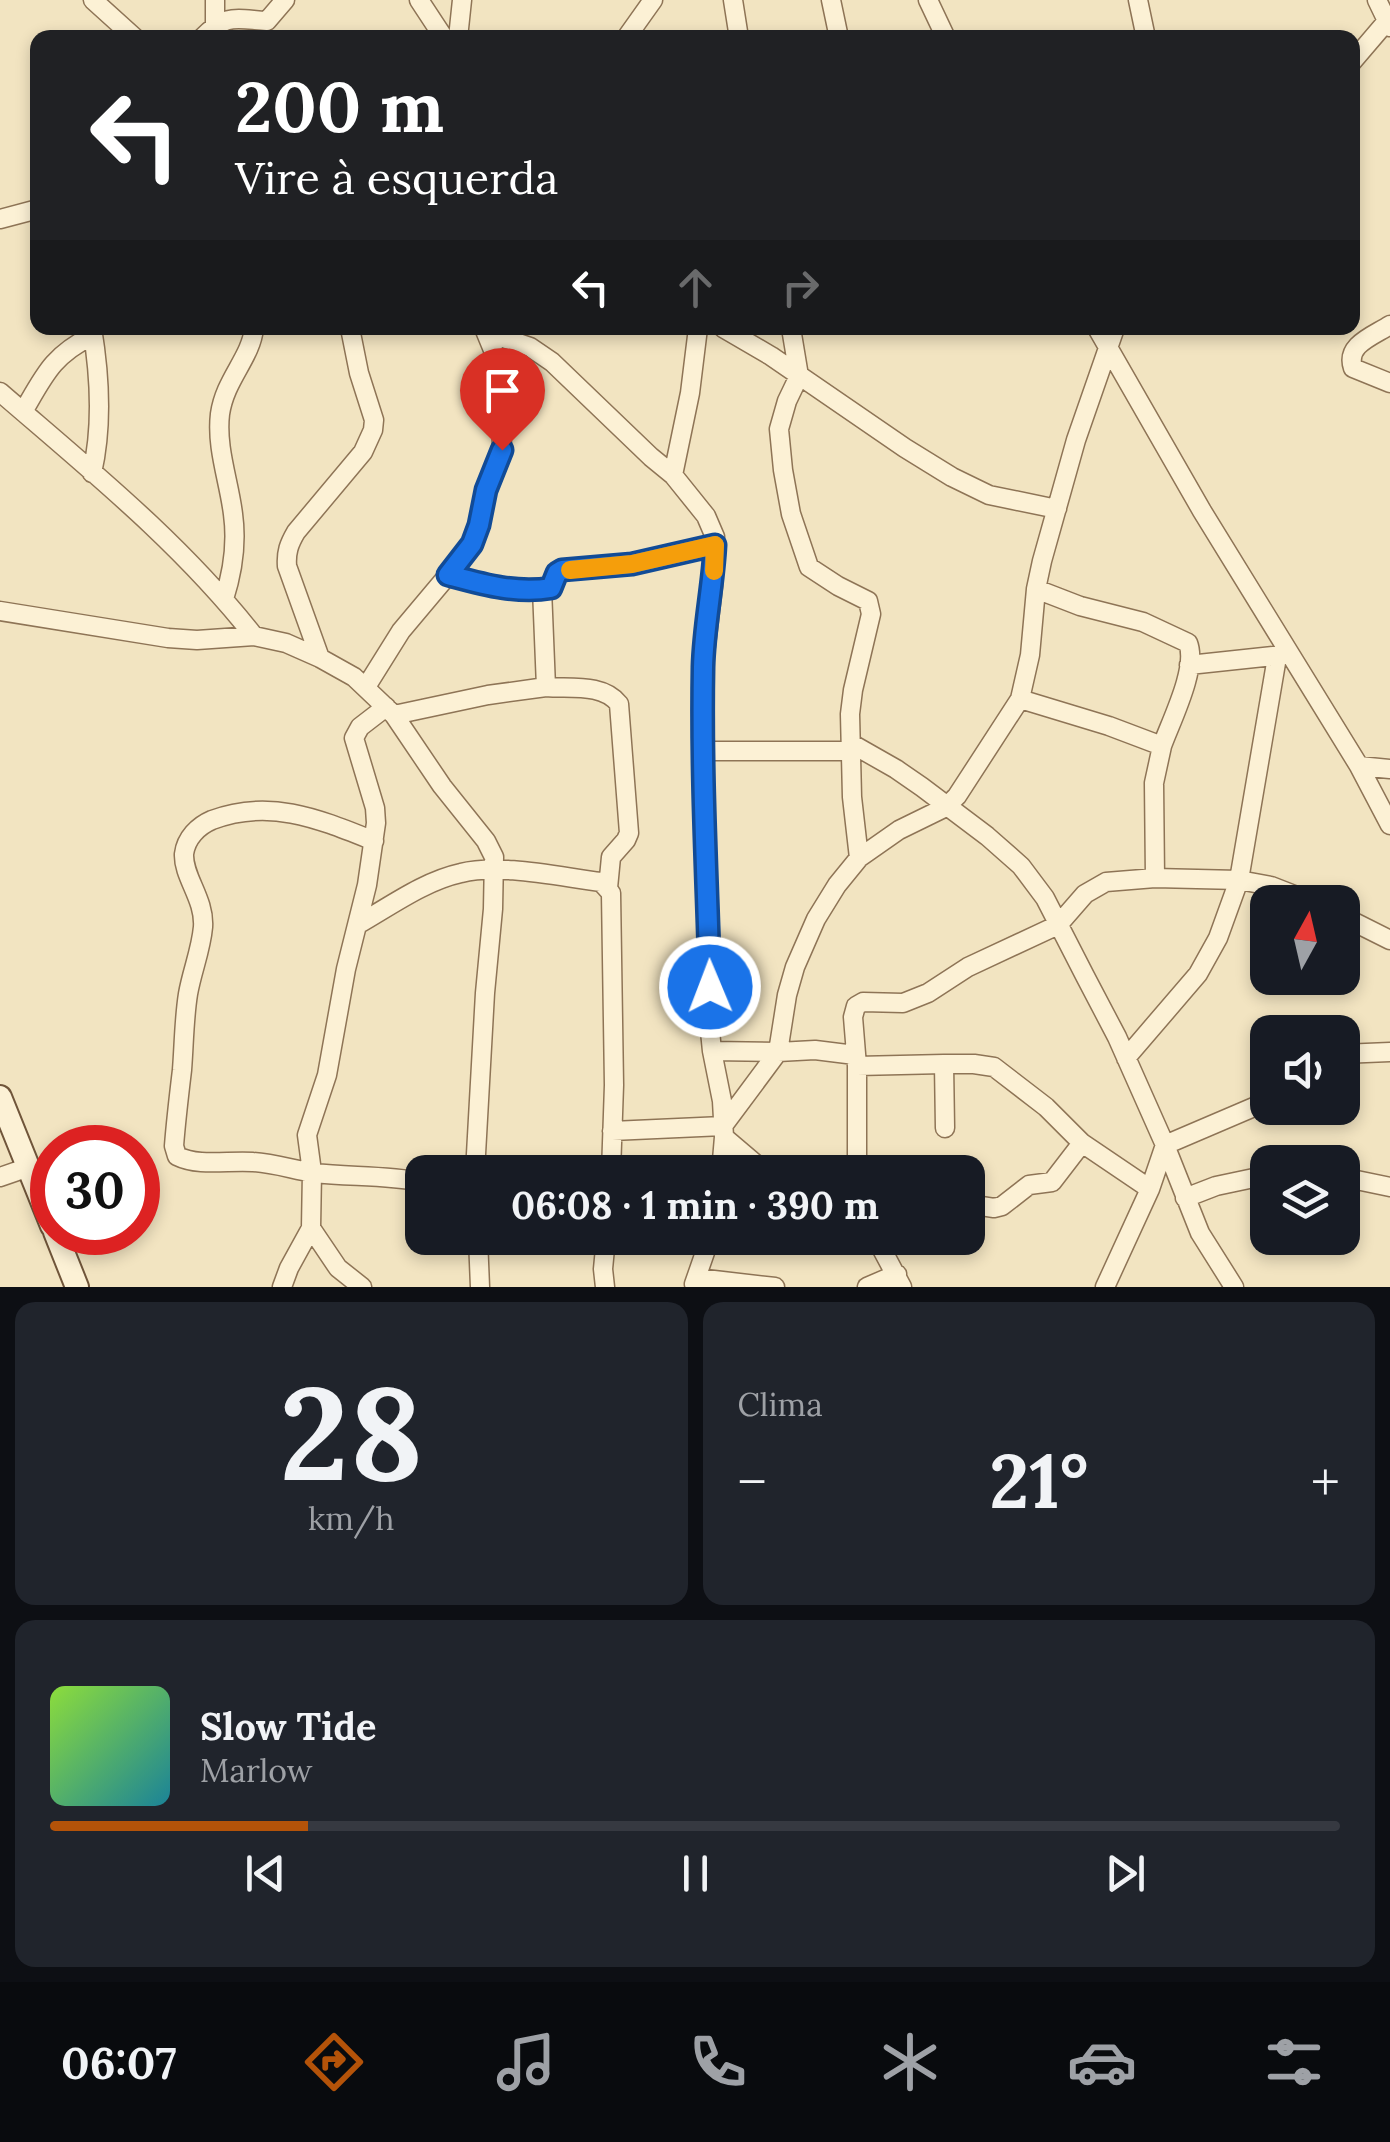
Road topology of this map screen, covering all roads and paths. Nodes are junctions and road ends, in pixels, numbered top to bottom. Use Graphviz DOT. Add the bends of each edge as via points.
graph roads {
  1 [pos="93,0"];
  2 [pos="216,0"];
  3 [pos="286,0"];
  4 [pos="419,0"];
  5 [pos="462,0"];
  6 [pos="653,0"];
  7 [pos="732,0"];
  8 [pos="831,0"];
  9 [pos="928,0"];
  10 [pos="1138,0"];
  11 [pos="1377,0"];
  12 [pos="1388,24"];
  13 [pos="126,30"];
  14 [pos="209,30"];
  15 [pos="210,30"];
  16 [pos="439,30"];
  17 [pos="459,30"];
  18 [pos="632,30"];
  19 [pos="738,30"];
  20 [pos="837,30"];
  21 [pos="942,30"];
  22 [pos="1144,30"];
  23 [pos="1360,54"];
  24 [pos="30,211"];
  25 [pos="0,219"];
  26 [pos="1390,325"];
  27 [pos="86,335"];
  28 [pos="92,335"];
  29 [pos="253,335"];
  30 [pos="352,335"];
  31 [pos="487,335"];
  32 [pos="499,335"];
  33 [pos="697,335"];
  34 [pos="735,335"];
  35 [pos="793,335"];
  36 [pos="1101,335"];
  37 [pos="1113,335"];
  38 [pos="1109,347"];
  39 [pos="799,376"];
  40 [pos="1390,384"];
  41 [pos="0,392"];
  42 [pos="23,412"];
  43 [pos="92,473"];
  44 [pos="674,475"];
  45 [pos="1057,510"];
  46 [pos="715,545"];
  47 [pos="448,575"];
  48 [pos="542,589"];
  49 [pos="1036,589"];
  50 [pos="224,599"];
  51 [pos="0,611"];
  52 [pos="254,636"];
  53 [pos="1282,655"];
  54 [pos="320,658"];
  55 [pos="1190,666"];
  56 [pos="366,687"];
  57 [pos="546,687"];
  58 [pos="1020,700"];
  59 [pos="390,711"];
  60 [pos="1162,746"];
  61 [pos="852,748"];
  62 [pos="703,751"];
  63 [pos="1358,766"];
  64 [pos="1390,769"];
  65 [pos="946,807"];
  66 [pos="1390,826"];
  67 [pos="374,841"];
  68 [pos="859,858"];
  69 [pos="494,869"];
  70 [pos="1155,878"];
  71 [pos="1239,880"];
  72 [pos="1266,885"];
  73 [pos="608,888"];
  74 [pos="1058,925"];
  75 [pos="1360,925"];
  76 [pos="357,926"];
  77 [pos="1390,940"];
  78 [pos="712,1051"];
  79 [pos="778,1052"];
  80 [pos="1390,1052"];
  81 [pos="1360,1053"];
  82 [pos="1126,1058"];
  83 [pos="856,1060"];
  84 [pos="944,1064"];
  85 [pos="0,1097"];
  86 [pos="1250,1109"];
  87 [pos="945,1128"];
  88 [pos="612,1131"];
  89 [pos="724,1132"];
  90 [pos="1082,1143"];
  91 [pos="1165,1145"];
  92 [pos="477,1155"];
  93 [pos="611,1155"];
  94 [pos="723,1155"];
  95 [pos="748,1155"];
  96 [pos="857,1155"];
  97 [pos="29,1167"];
  98 [pos="312,1172"];
  99 [pos="0,1177"];
  100 [pos="405,1179"];
  101 [pos="1250,1179"];
  102 [pos="1360,1180"];
  103 [pos="1390,1186"];
  104 [pos="1150,1189"];
  105 [pos="1185,1198"];
  106 [pos="985,1208"];
  107 [pos="311,1228"];
  108 [pos="65,1255"];
  109 [pos="479,1255"];
  110 [pos="604,1255"];
  111 [pos="704,1255"];
  112 [pos="885,1255"];
  113 [pos="899,1281"];
  114 [pos="695,1282"];
  115 [pos="78,1287"];
  116 [pos="282,1287"];
  117 [pos="362,1287"];
  118 [pos="480,1287"];
  119 [pos="604,1287"];
  120 [pos="774,1287"];
  121 [pos="867,1287"];
  122 [pos="1105,1287"];
  123 [pos="1234,1287"];
  1 -- 13 [label="street"];
  2 -- 14 [label="street"];
  3 -- 15 [label="street" via="267,21 225,20"];
  4 -- 16 [label="street"];
  5 -- 17 [label="street"];
  6 -- 18 [label="street"];
  7 -- 19 [label="street"];
  8 -- 20 [label="street"];
  9 -- 21 [label="street"];
  10 -- 22 [label="street"];
  11 -- 12 [label="street"];
  12 -- 23 [label="street"];
  24 -- 25 [label="street"];
  26 -- 40 [label="street" via="1350,359 1353,368"];
  27 -- 42 [label="street" via="54,361"];
  28 -- 43 [label="street" via="100,405"];
  29 -- 50 [label="street" via="224,394 220,418 235,546"];
  30 -- 54 [label="street" via="373,430 296,532 286,556"];
  31 -- 47 [label="street" via="500,367 502,450 472,544"];
  32 -- 44 [label="street" via="552,362"];
  33 -- 44 [label="street"];
  34 -- 39 [label="street"];
  35 -- 39 [label="street"];
  36 -- 38 [label="street"];
  37 -- 38 [label="street"];
  38 -- 45 [label="street"];
  38 -- 53 [label="street"];
  39 -- 45 [label="street" via="952,477 989,495"];
  39 -- 61 [label="street" via="779,429 791,514 809,567 868,601 871,614 853,690"];
  41 -- 42 [label="street"];
  42 -- 43 [label="street"];
  43 -- 50 [label="street"];
  44 -- 46 [label="street" via="706,516"];
  45 -- 49 [label="street"];
  46 -- 48 [label="street" via="632,564 562,570 551,588"];
  46 -- 62 [label="street"];
  47 -- 48 [label="street"];
  47 -- 56 [label="street"];
  48 -- 57 [label="street"];
  49 -- 55 [label="street" via="1180,637 1192,652"];
  49 -- 58 [label="street"];
  50 -- 52 [label="street"];
  51 -- 52 [label="street" via="168,638"];
  52 -- 54 [label="street"];
  53 -- 55 [label="street"];
  53 -- 63 [label="street"];
  53 -- 71 [label="street"];
  54 -- 56 [label="street"];
  55 -- 60 [label="street"];
  56 -- 59 [label="street"];
  57 -- 59 [label="street"];
  57 -- 73 [label="street" via="601,690 618,704 628,833 611,856"];
  58 -- 60 [label="street"];
  58 -- 65 [label="street"];
  59 -- 67 [label="street" via="360,727 354,738 375,808"];
  59 -- 69 [label="street" via="486,842"];
  60 -- 70 [label="street" via="1154,783"];
  61 -- 62 [label="street"];
  61 -- 65 [label="street" via="896,768"];
  61 -- 68 [label="street"];
  62 -- 78 [label="street"];
  63 -- 64 [label="street"];
  63 -- 66 [label="street"];
  65 -- 68 [label="street"];
  65 -- 74 [label="street" via="1021,866"];
  67 -- 76 [label="street"];
  67 -- 98 [label="street" via="261,809 196,828 186,845 186,869 203,924 184,1024 177,1156"];
  68 -- 79 [label="street" via="816,919 795,967"];
  69 -- 73 [label="street"];
  69 -- 76 [label="street" via="434,882"];
  69 -- 92 [label="street"];
  70 -- 71 [label="street"];
  70 -- 74 [label="street" via="1106,882 1085,894"];
  71 -- 72 [label="street"];
  71 -- 82 [label="street" via="1207,960"];
  73 -- 88 [label="street"];
  74 -- 82 [label="street"];
  74 -- 83 [label="street" via="917,998 856,1006"];
  75 -- 77 [label="street"];
  76 -- 98 [label="street" via="327,1075 307,1135"];
  78 -- 79 [label="street"];
  78 -- 89 [label="street"];
  79 -- 83 [label="street" via="815,1050"];
  79 -- 89 [label="street"];
  80 -- 81 [label="street"];
  82 -- 91 [label="street"];
  83 -- 84 [label="street"];
  83 -- 96 [label="street"];
  84 -- 87 [label="street"];
  84 -- 90 [label="street" via="994,1068"];
  85 -- 97 [label="main road"];
  86 -- 91 [label="street"];
  88 -- 89 [label="street"];
  88 -- 93 [label="street"];
  89 -- 94 [label="street"];
  89 -- 95 [label="street"];
  90 -- 104 [label="street"];
  90 -- 106 [label="street" via="1052,1182 1028,1185 1002,1206"];
  91 -- 104 [label="street"];
  91 -- 105 [label="street"];
  97 -- 99 [label="street"];
  98 -- 100 [label="street"];
  98 -- 107 [label="street"];
  101 -- 105 [label="street"];
  102 -- 103 [label="street"];
  104 -- 122 [label="street"];
  105 -- 123 [label="street"];
  107 -- 116 [label="street"];
  107 -- 117 [label="street" via="338,1268"];
  108 -- 115 [label="main road"];
  109 -- 118 [label="street"];
  110 -- 119 [label="street"];
  111 -- 114 [label="street"];
  112 -- 113 [label="street"];
  113 -- 121 [label="street"];
  114 -- 120 [label="street"];
}
